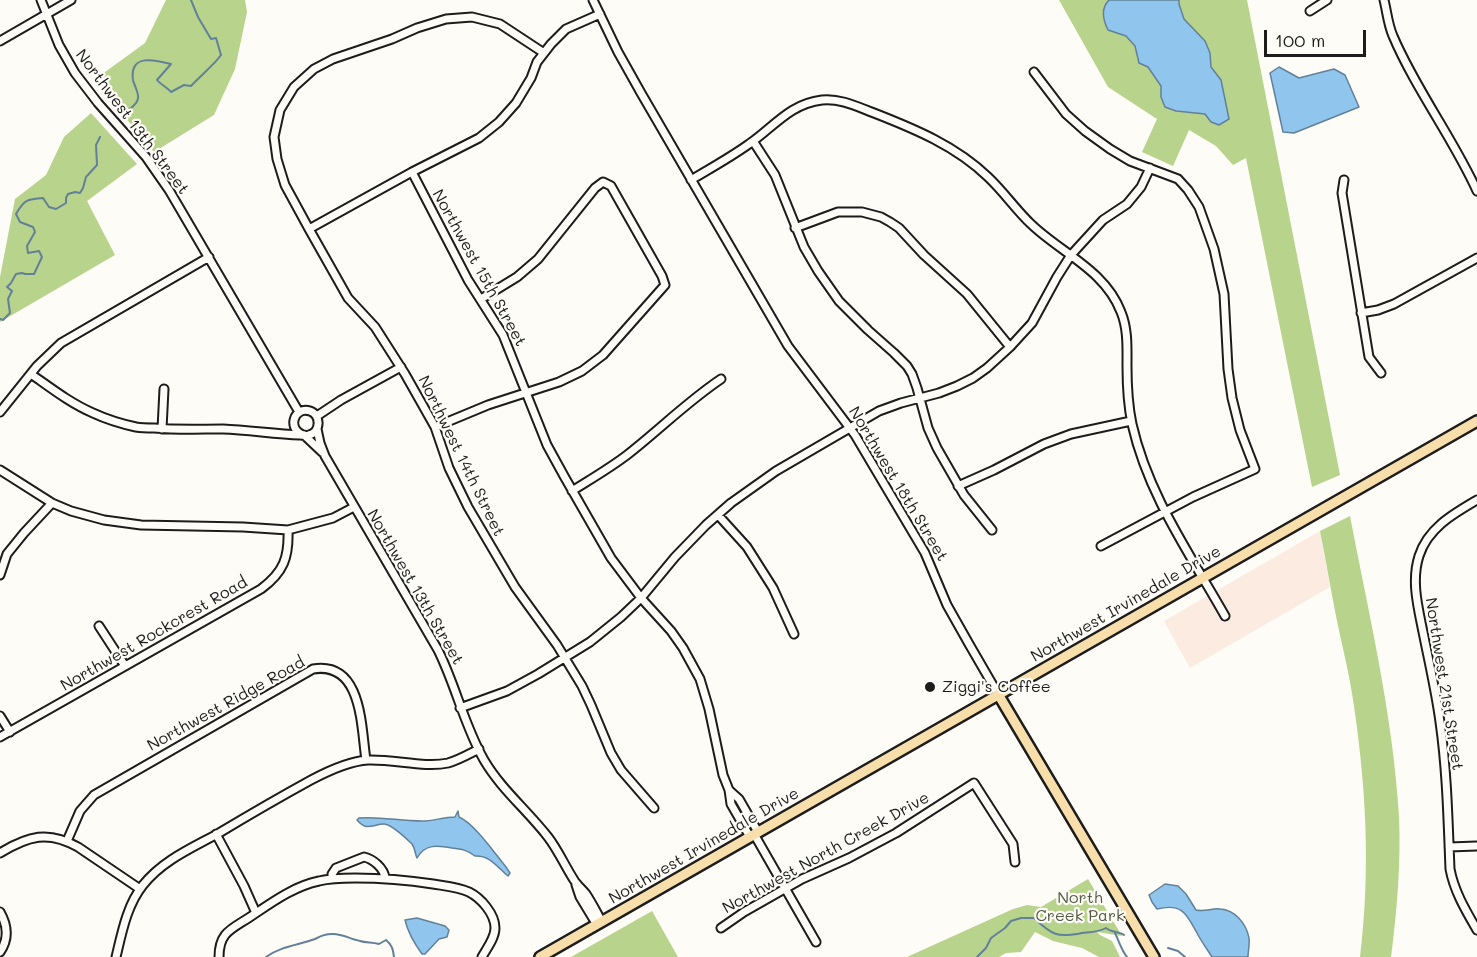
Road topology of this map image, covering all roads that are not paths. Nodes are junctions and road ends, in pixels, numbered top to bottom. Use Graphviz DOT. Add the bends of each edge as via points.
graph roads {
  1 [pos="41,0"];
  2 [pos="71,0"];
  3 [pos="593,0"];
  4 [pos="1328,0"];
  5 [pos="1384,0"];
  6 [pos="1310,10"];
  7 [pos="47,14"];
  8 [pos="600,14"];
  9 [pos="0,40"];
  10 [pos="543,53"];
  11 [pos="1034,72"];
  12 [pos="753,141"];
  13 [pos="1150,168"];
  14 [pos="412,172"];
  15 [pos="691,180"];
  16 [pos="1344,180"];
  17 [pos="1477,191"];
  18 [pos="795,228"];
  19 [pos="309,229"];
  20 [pos="1071,255"];
  21 [pos="209,257"];
  22 [pos="1477,258"];
  23 [pos="482,299"];
  24 [pos="1361,313"];
  25 [pos="1010,347"];
  26 [pos="400,367"];
  27 [pos="1381,373"];
  28 [pos="31,375"];
  29 [pos="721,379"];
  30 [pos="164,389"];
  31 [pos="527,392"];
  32 [pos="920,398"];
  33 [pos="0,412"];
  34 [pos="299,412"];
  35 [pos="317,416"];
  36 [pos="293,421"];
  37 [pos="1131,421"];
  38 [pos="1477,421"];
  39 [pos="850,427"];
  40 [pos="435,428"];
  41 [pos="162,429"];
  42 [pos="317,429"];
  43 [pos="270,432"];
  44 [pos="303,435"];
  45 [pos="325,456"];
  46 [pos="0,470"];
  47 [pos="958,486"];
  48 [pos="572,490"];
  49 [pos="1477,500"];
  50 [pos="52,503"];
  51 [pos="354,507"];
  52 [pos="1165,512"];
  53 [pos="718,514"];
  54 [pos="288,530"];
  55 [pos="992,530"];
  56 [pos="1101,546"];
  57 [pos="0,574"];
  58 [pos="1203,577"];
  59 [pos="640,598"];
  60 [pos="1225,616"];
  61 [pos="99,626"];
  62 [pos="794,634"];
  63 [pos="565,658"];
  64 [pos="125,666"];
  65 [pos="998,694"];
  66 [pos="460,708"];
  67 [pos="0,716"];
  68 [pos="10,732"];
  69 [pos="0,737"];
  70 [pos="479,749"];
  71 [pos="366,760"];
  72 [pos="654,808"];
  73 [pos="216,834"];
  74 [pos="754,835"];
  75 [pos="67,841"];
  76 [pos="1477,846"];
  77 [pos="1449,847"];
  78 [pos="0,853"];
  79 [pos="1015,862"];
  80 [pos="332,878"];
  81 [pos="385,878"];
  82 [pos="785,888"];
  83 [pos="140,889"];
  84 [pos="0,912"];
  85 [pos="256,913"];
  86 [pos="599,923"];
  87 [pos="721,928"];
  88 [pos="1477,930"];
  89 [pos="816,942"];
  90 [pos="0,952"];
  91 [pos="116,957"];
  92 [pos="219,957"];
  93 [pos="482,957"];
  94 [pos="540,957"];
  95 [pos="1154,957"];
  1 -- 7 [label="street, Northwest 13th Street"];
  2 -- 7 [label="street"];
  3 -- 8 [label="street, Northwest 18th Street"];
  4 -- 6 [label="street"];
  5 -- 17 [label="street" via="1392,34"];
  7 -- 9 [label="street"];
  7 -- 21 [label="street, Northwest 13th Street" via="75,73 146,157"];
  8 -- 10 [label="street" via="566,29"];
  8 -- 15 [label="street, Northwest 18th Street"];
  10 -- 14 [label="street" via="516,103 500,123"];
  10 -- 19 [label="street, Northwest 14th Street" via="500,24 472,16 417,28 314,69 294,87 280,110 274,137 285,185"];
  11 -- 13 [label="street" via="1066,114 1085,131 1130,161"];
  12 -- 15 [label="street"];
  12 -- 18 [label="street" via="775,175"];
  12 -- 20 [label="street" via="798,106 823,100 848,103 928,136 960,154 988,177 1031,224"];
  13 -- 20 [label="street" via="1127,204 1103,220"];
  13 -- 52 [label="street" via="1178,179 1188,190 1199,207 1214,249 1224,294 1232,398 1255,470"];
  14 -- 19 [label="street"];
  14 -- 23 [label="street, Northwest 15th Street" via="468,280"];
  15 -- 39 [label="street, Northwest 18th Street" via="788,346"];
  16 -- 24 [label="street" via="1342,193"];
  18 -- 25 [label="street" via="838,212 862,212 891,222 967,294"];
  18 -- 32 [label="street" via="839,301 907,366"];
  19 -- 26 [label="street, Northwest 14th Street" via="348,298 375,327"];
  20 -- 25 [label="street" via="1032,322"];
  20 -- 37 [label="street" via="1096,275 1121,313 1127,334"];
  21 -- 28 [label="street" via="61,343"];
  21 -- 34 [label="street, Northwest 13th Street"];
  22 -- 24 [label="street" via="1395,304"];
  23 -- 31 [label="street, Northwest 15th Street" via="503,335"];
  23 -- 31 [label="street" via="538,259 603,182 611,186 662,276 665,285 603,355 582,371"];
  24 -- 27 [label="street" via="1369,357"];
  25 -- 32 [label="street" via="973,378"];
  26 -- 35 [label="street"];
  26 -- 40 [label="street, Northwest 14th Street"];
  28 -- 33 [label="street"];
  28 -- 41 [label="street" via="94,414 137,427"];
  29 -- 48 [label="street" via="626,456"];
  30 -- 41 [label="street"];
  31 -- 40 [label="street"];
  31 -- 48 [label="street, Northwest 15th Street" via="547,445"];
  32 -- 39 [label="street" via="879,411"];
  32 -- 47 [label="street" via="936,448"];
  34 -- 35 [label="street" via="310,411"];
  34 -- 36 [label="street"];
  35 -- 42 [label="street"];
  36 -- 43 [label="street"];
  36 -- 44 [label="street" via="296,432"];
  37 -- 47 [label="street" via="1044,444"];
  37 -- 52 [label="street" via="1138,451"];
  38 -- 58 [label="main road, Northwest Irvinedale Drive"];
  39 -- 53 [label="street" via="769,475"];
  39 -- 65 [label="street, Northwest 18th Street" via="925,554 947,605"];
  40 -- 63 [label="street, Northwest 14th Street" via="468,507 514,587"];
  41 -- 43 [label="street"];
  42 -- 44 [label="street" via="313,434"];
  42 -- 45 [label="street, Northwest 13th Street"];
  43 -- 44 [label="street"];
  44 -- 45 [label="street, Northwest 13th Street"];
  45 -- 51 [label="street, Northwest 13th Street"];
  46 -- 50 [label="street"];
  47 -- 55 [label="street"];
  48 -- 59 [label="street, Northwest 15th Street" via="611,558"];
  49 -- 77 [label="street, Northwest 21st Street" via="1432,532 1419,554 1415,572 1416,598 1440,722"];
  50 -- 54 [label="street" via="104,520 141,525"];
  50 -- 57 [label="street" via="7,554"];
  51 -- 54 [label="street" via="333,518"];
  51 -- 66 [label="street, Northwest 13th Street" via="438,650"];
  52 -- 56 [label="street"];
  52 -- 58 [label="street"];
  53 -- 59 [label="street"];
  53 -- 62 [label="street" via="747,547 773,588"];
  54 -- 64 [label="street, Northwest Rockcrest Road" via="286,558 272,581"];
  58 -- 60 [label="street"];
  58 -- 65 [label="main road, Northwest Irvinedale Drive"];
  59 -- 63 [label="street" via="604,631"];
  59 -- 74 [label="street, Northwest 15th Street" via="671,631 700,679 731,804"];
  61 -- 64 [label="street"];
  63 -- 66 [label="street" via="507,691"];
  63 -- 72 [label="street, Northwest 14th Street" via="621,770"];
  64 -- 68 [label="street, Northwest Rockcrest Road"];
  65 -- 74 [label="main road, Northwest Irvinedale Drive"];
  65 -- 95 [label="main road, Northwest 18th Street"];
  66 -- 70 [label="street, Northwest 13th Street"];
  67 -- 68 [label="street"];
  68 -- 69 [label="street, Northwest Rockcrest Road"];
  70 -- 71 [label="street" via="458,760 438,764"];
  70 -- 86 [label="street, Northwest 13th Street" via="504,789 550,840 580,897"];
  71 -- 73 [label="street" via="319,775"];
  71 -- 75 [label="street, Northwest Ridge Road" via="360,712 350,685 335,671 313,669 94,795 80,811"];
  73 -- 83 [label="street" via="164,865"];
  73 -- 85 [label="street"];
  74 -- 82 [label="street, Northwest 15th Street"];
  74 -- 86 [label="main road, Northwest Irvinedale Drive"];
  75 -- 78 [label="street" via="36,837"];
  75 -- 83 [label="street"];
  76 -- 77 [label="street"];
  77 -- 88 [label="street, Northwest 21st Street" via="1452,880"];
  79 -- 82 [label="street, Northwest North Creek Drive" via="1013,844 974,783 897,833"];
  80 -- 81 [label="street"];
  80 -- 81 [label="street" via="336,868 364,857 383,870"];
  80 -- 85 [label="street" via="305,885"];
  81 -- 93 [label="street" via="454,887 477,897 495,928"];
  82 -- 87 [label="street, Northwest North Creek Drive"];
  82 -- 89 [label="street, Northwest 15th Street"];
  83 -- 91 [label="street" via="123,926"];
  84 -- 90 [label="street" via="7,934"];
  85 -- 92 [label="street" via="222,937"];
  86 -- 94 [label="main road, Northwest Irvinedale Drive"];
}
